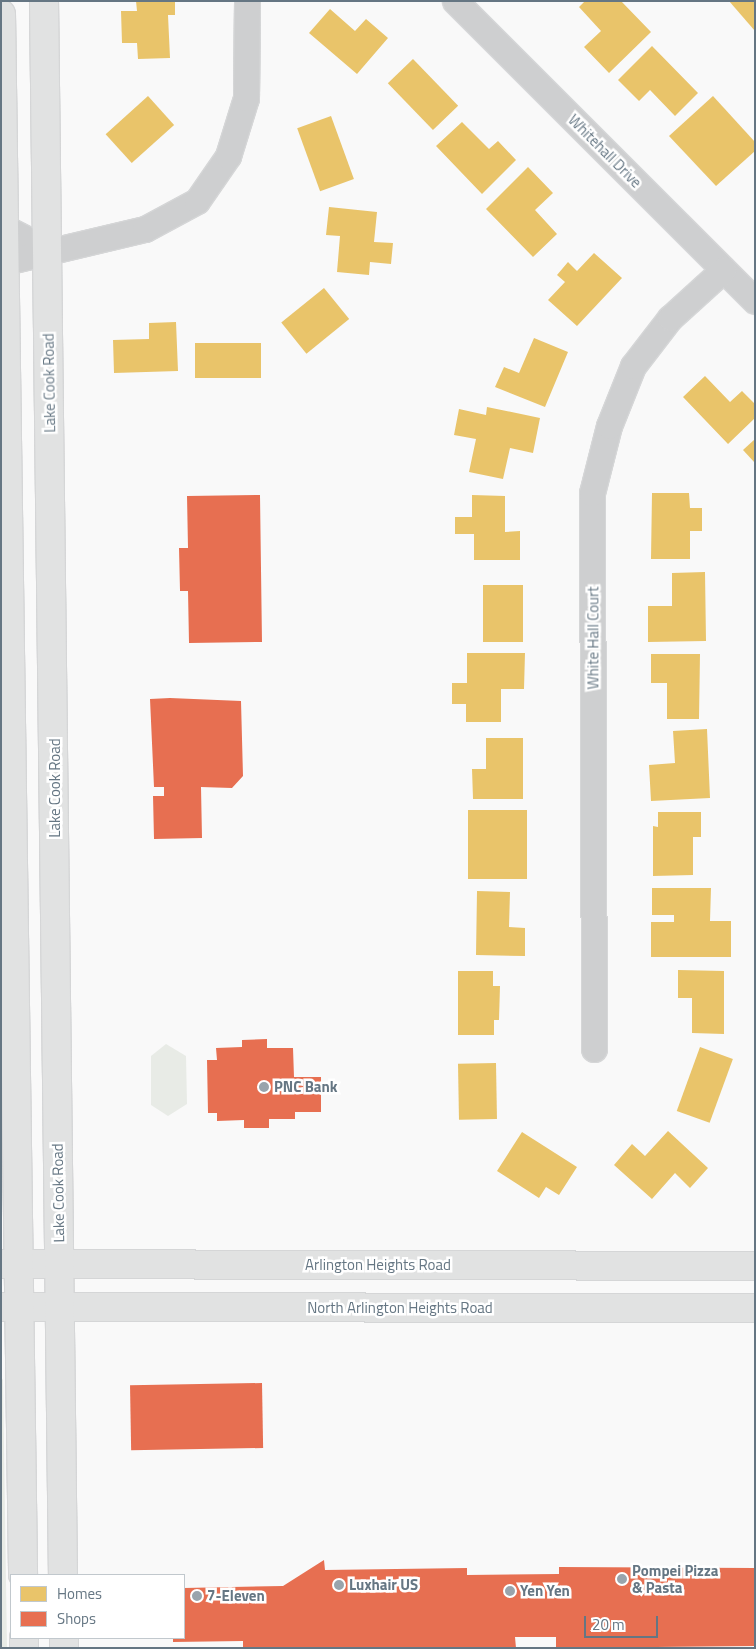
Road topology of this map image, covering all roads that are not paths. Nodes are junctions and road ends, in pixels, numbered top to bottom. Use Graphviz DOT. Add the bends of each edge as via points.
graph roads {
  1 [pos="44,1"];
  2 [pos="247,1"];
  3 [pos="456,1"];
  4 [pos="1,14"];
  5 [pos="2,226"];
  6 [pos="46,249"];
  7 [pos="3,263"];
  8 [pos="723,270"];
  9 [pos="755,301"];
  10 [pos="594,1049"];
  11 [pos="11,1266"];
  12 [pos="755,1266"];
  13 [pos="59,1267"];
  14 [pos="32,1307"];
  15 [pos="755,1308"];
  16 [pos="23,1574"];
  17 [pos="63,1574"];
  1 -- 6 [label="main road, Lake Cook Road"];
  2 -- 6 [label="street" via="246,98 228,156 197,201 145,229"];
  3 -- 8 [label="street, Whitehall Drive"];
  4 -- 5 [label="main road, Lake Cook Road"];
  5 -- 6 [label="street"];
  5 -- 7 [label="main road, Lake Cook Road"];
  6 -- 7 [label="street"];
  6 -- 13 [label="main road, Lake Cook Road"];
  7 -- 11 [label="main road, Lake Cook Road"];
  8 -- 9 [label="street, Whitehall Drive"];
  8 -- 10 [label="street, White Hall Court" via="670,318 633,366 609,426 592,493"];
  11 -- 13 [label="main road, Arlington Heights Road"];
  11 -- 14 [label="main road, Lake Cook Road"];
  12 -- 13 [label="main road, Arlington Heights Road"];
  13 -- 14 [label="main road, Lake Cook Road"];
  14 -- 15 [label="main road, North Arlington Heights Road"];
  14 -- 16 [label="main road, Lake Cook Road"];
  14 -- 17 [label="main road, Lake Cook Road"];
}
